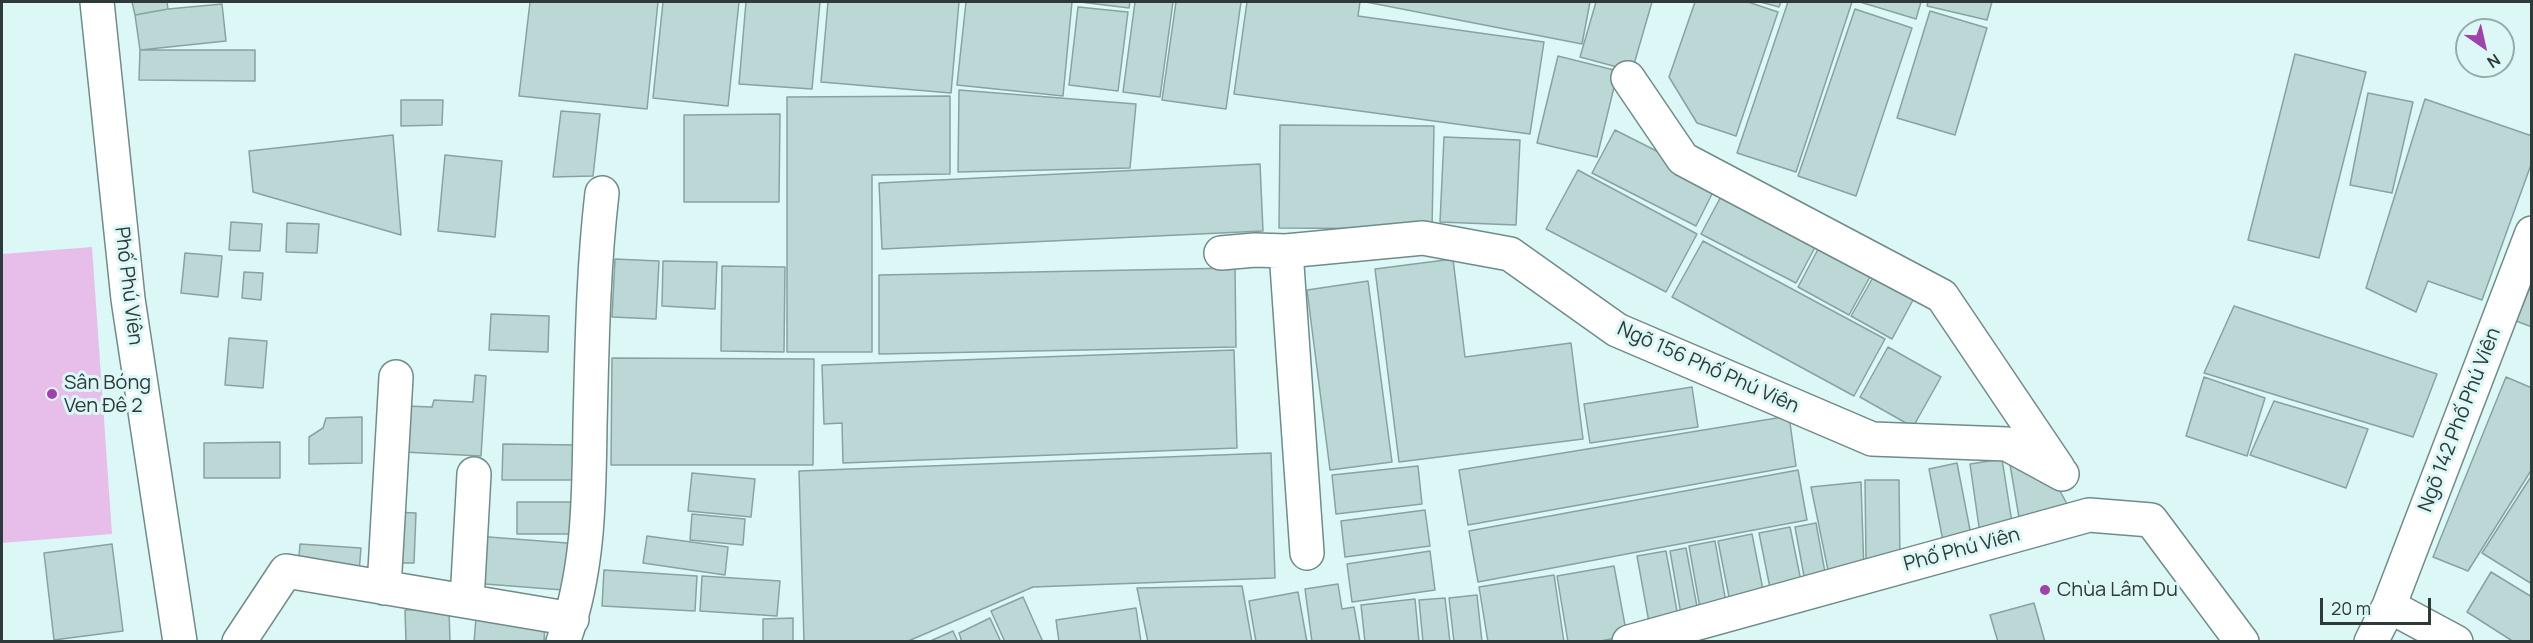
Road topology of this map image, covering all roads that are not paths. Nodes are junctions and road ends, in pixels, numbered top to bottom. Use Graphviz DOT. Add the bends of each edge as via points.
graph roads {
  1 [pos="97,2"];
  2 [pos="1628,78"];
  3 [pos="602,193"];
  4 [pos="2532,233"];
  5 [pos="1286,251"];
  6 [pos="1221,253"];
  7 [pos="396,377"];
  8 [pos="474,474"];
  9 [pos="2062,474"];
  10 [pos="2090,514"];
  11 [pos="1307,554"];
  12 [pos="384,588"];
  13 [pos="467,601"];
  14 [pos="2389,606"];
  15 [pos="568,630"];
  16 [pos="180,642"];
  17 [pos="239,642"];
  18 [pos="1629,642"];
  19 [pos="2242,642"];
  20 [pos="2371,642"];
  21 [pos="2456,642"];
  1 -- 16 [label="street, Phố Phú Viên" via="128,299"];
  2 -- 9 [label="street" via="1683,159 1942,296"];
  3 -- 15 [label="street" via="594,258 588,528"];
  4 -- 14 [label="street, Ngõ 142 Phố Phú Viên"];
  5 -- 6 [label="street, Ngõ 156 Phố Phú Viên"];
  5 -- 9 [label="street, Ngõ 156 Phố Phú Viên" via="1423,238 1510,254 1617,330 1872,439 2007,444"];
  5 -- 11 [label="street"];
  7 -- 12 [label="street"];
  8 -- 13 [label="street"];
  9 -- 10 [label="street"];
  10 -- 18 [label="street, Phố Phú Viên"];
  10 -- 19 [label="street, Phố Phú Viên" via="2151,520"];
  12 -- 13 [label="street"];
  12 -- 17 [label="street" via="286,571"];
  13 -- 15 [label="street"];
  14 -- 20 [label="street"];
  14 -- 21 [label="street"];
}
